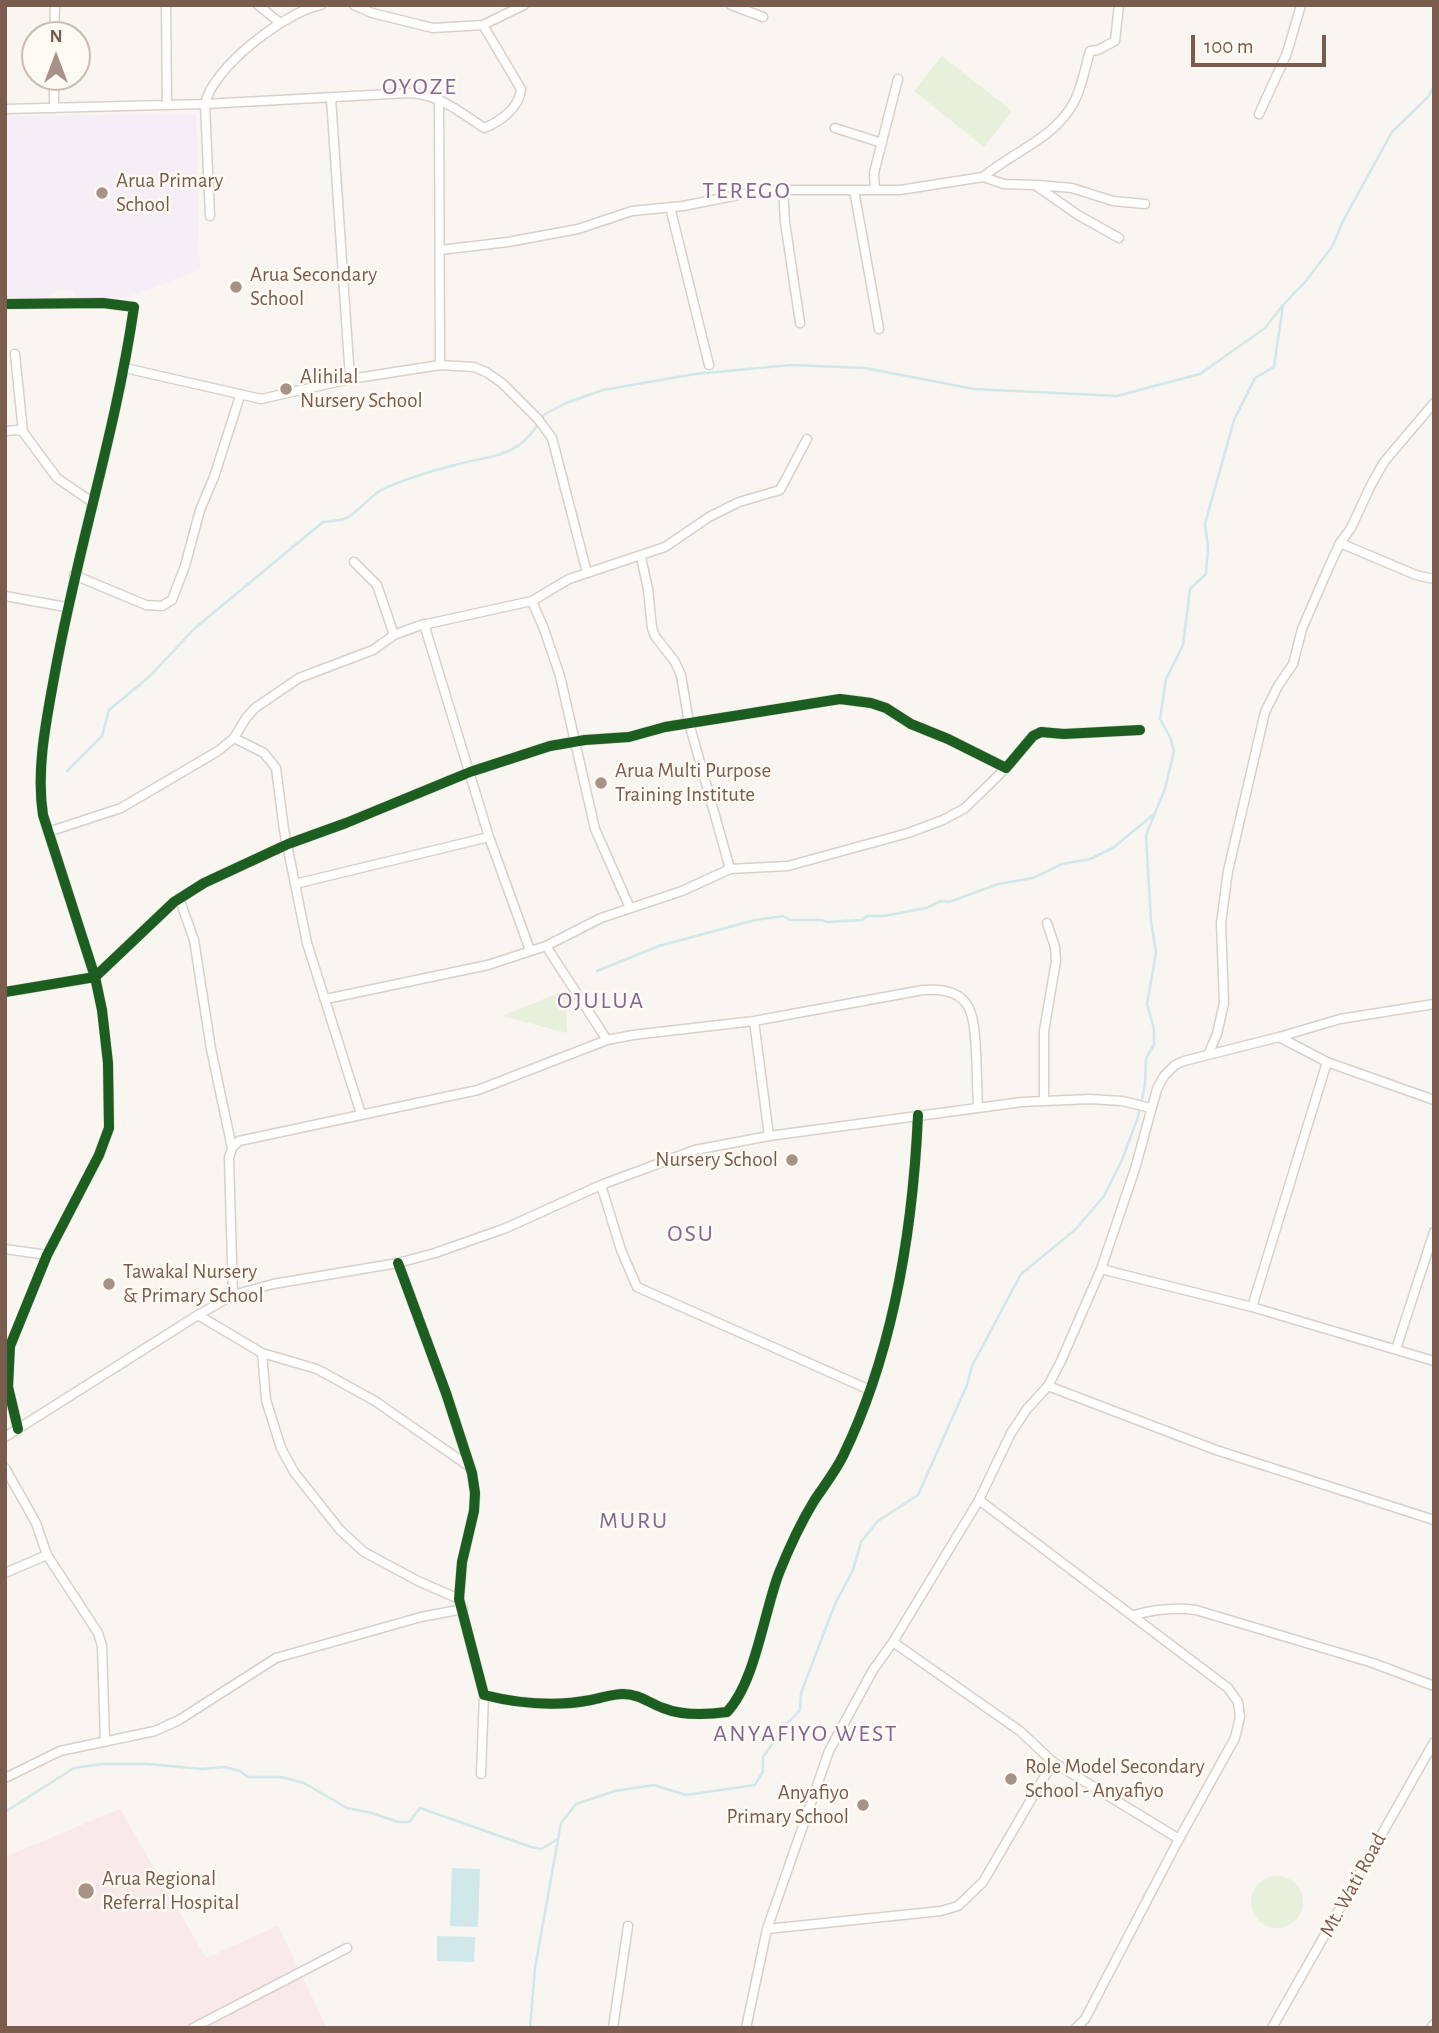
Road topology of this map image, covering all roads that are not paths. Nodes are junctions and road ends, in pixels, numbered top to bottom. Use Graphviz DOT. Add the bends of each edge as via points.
graph roads {
  1 [pos="166,5"];
  2 [pos="258,5"];
  3 [pos="321,5"];
  4 [pos="354,5"];
  5 [pos="524,5"];
  6 [pos="732,5"];
  7 [pos="1119,5"];
  8 [pos="1301,5"];
  9 [pos="763,17"];
  10 [pos="279,22"];
  11 [pos="483,25"];
  12 [pos="898,79"];
  13 [pos="54,91"];
  14 [pos="331,98"];
  15 [pos="439,99"];
  16 [pos="205,104"];
  17 [pos="167,105"];
  18 [pos="54,108"];
  19 [pos="5,110"];
  20 [pos="1259,114"];
  21 [pos="835,128"];
  22 [pos="882,143"];
  23 [pos="983,177"];
  24 [pos="1035,185"];
  25 [pos="783,189"];
  26 [pos="854,190"];
  27 [pos="875,190"];
  28 [pos="1145,204"];
  29 [pos="670,207"];
  30 [pos="210,216"];
  31 [pos="1118,238"];
  32 [pos="440,250"];
  33 [pos="5,304"];
  34 [pos="800,323"];
  35 [pos="879,329"];
  36 [pos="15,354"];
  37 [pos="440,365"];
  38 [pos="709,365"];
  39 [pos="125,368"];
  40 [pos="350,379"];
  41 [pos="240,396"];
  42 [pos="1434,403"];
  43 [pos="5,431"];
  44 [pos="23,432"];
  45 [pos="807,439"];
  46 [pos="92,502"];
  47 [pos="1340,543"];
  48 [pos="641,557"];
  49 [pos="354,562"];
  50 [pos="587,573"];
  51 [pos="74,575"];
  52 [pos="1434,579"];
  53 [pos="5,596"];
  54 [pos="532,601"];
  55 [pos="66,607"];
  56 [pos="424,624"];
  57 [pos="394,635"];
  58 [pos="689,723"];
  59 [pos="1140,730"];
  60 [pos="234,738"];
  61 [pos="575,741"];
  62 [pos="1006,768"];
  63 [pos="470,772"];
  64 [pos="48,832"];
  65 [pos="489,837"];
  66 [pos="288,844"];
  67 [pos="730,869"];
  68 [pos="295,884"];
  69 [pos="179,898"];
  70 [pos="630,908"];
  71 [pos="1047,923"];
  72 [pos="546,946"];
  73 [pos="530,950"];
  74 [pos="95,977"];
  75 [pos="5,992"];
  76 [pos="326,999"];
  77 [pos="1434,1004"];
  78 [pos="754,1021"];
  79 [pos="1279,1037"];
  80 [pos="607,1040"];
  81 [pos="1208,1055"];
  82 [pos="1327,1062"];
  83 [pos="1434,1100"];
  84 [pos="1044,1101"];
  85 [pos="978,1107"];
  86 [pos="1151,1108"];
  87 [pos="361,1114"];
  88 [pos="918,1115"];
  89 [pos="769,1136"];
  90 [pos="232,1148"];
  91 [pos="601,1185"];
  92 [pos="1434,1232"];
  93 [pos="5,1249"];
  94 [pos="47,1255"];
  95 [pos="398,1263"];
  96 [pos="1101,1269"];
  97 [pos="233,1295"];
  98 [pos="1252,1307"];
  99 [pos="198,1315"];
  100 [pos="1396,1349"];
  101 [pos="262,1353"];
  102 [pos="1434,1361"];
  103 [pos="1048,1386"];
  104 [pos="870,1390"];
  105 [pos="18,1429"];
  106 [pos="5,1437"];
  107 [pos="470,1467"];
  108 [pos="5,1468"];
  109 [pos="979,1500"];
  110 [pos="1434,1520"];
  111 [pos="47,1555"];
  112 [pos="5,1573"];
  113 [pos="459,1599"];
  114 [pos="463,1609"];
  115 [pos="1134,1615"];
  116 [pos="893,1642"];
  117 [pos="1434,1686"];
  118 [pos="484,1695"];
  119 [pos="105,1740"];
  120 [pos="1434,1742"];
  121 [pos="1052,1762"];
  122 [pos="481,1774"];
  123 [pos="5,1778"];
  124 [pos="1179,1839"];
  125 [pos="628,1926"];
  126 [pos="767,1929"];
  127 [pos="347,1948"];
  128 [pos="193,2028"];
  129 [pos="613,2028"];
  130 [pos="747,2028"];
  131 [pos="1076,2028"];
  132 [pos="1272,2028"];
  1 -- 17 [label="street"];
  2 -- 10 [label="street"];
  3 -- 10 [label="street"];
  4 -- 11 [label="street" via="418,26"];
  5 -- 11 [label="street"];
  6 -- 9 [label="street"];
  7 -- 23 [label="street" via="1115,41 1090,51 1079,90 1065,116 1051,132"];
  8 -- 20 [label="street" via="1287,53"];
  10 -- 16 [label="street" via="212,84"];
  11 -- 15 [label="street" via="519,85 519,100 484,128"];
  12 -- 22 [label="street"];
  13 -- 18 [label="street"];
  14 -- 15 [label="street" via="423,93"];
  14 -- 16 [label="street"];
  14 -- 40 [label="street"];
  15 -- 32 [label="street"];
  16 -- 17 [label="street"];
  16 -- 30 [label="street"];
  17 -- 18 [label="street"];
  18 -- 19 [label="street"];
  21 -- 22 [label="street"];
  22 -- 27 [label="street"];
  23 -- 24 [label="street" via="1004,184"];
  23 -- 27 [label="street"];
  24 -- 28 [label="street"];
  24 -- 31 [label="street"];
  25 -- 26 [label="street"];
  25 -- 29 [label="street"];
  25 -- 34 [label="street"];
  26 -- 27 [label="street"];
  26 -- 35 [label="street"];
  29 -- 32 [label="street" via="632,211 578,229"];
  29 -- 38 [label="street"];
  32 -- 37 [label="street"];
  33 -- 39 [label="street" via="134,307"];
  36 -- 44 [label="street"];
  37 -- 40 [label="street"];
  37 -- 50 [label="street" via="486,372 502,383 552,438"];
  39 -- 41 [label="street"];
  39 -- 46 [label="street"];
  40 -- 41 [label="street" via="271,399"];
  41 -- 51 [label="street" via="172,600 162,606 146,605"];
  42 -- 47 [label="street" via="1384,461"];
  43 -- 44 [label="street"];
  44 -- 46 [label="street" via="57,478"];
  45 -- 48 [label="street" via="780,490 739,502"];
  46 -- 51 [label="street"];
  47 -- 52 [label="street"];
  47 -- 81 [label="street" via="1302,629 1293,664 1265,712 1228,871 1221,923 1224,1003"];
  48 -- 50 [label="street"];
  48 -- 58 [label="street" via="652,628 681,675"];
  49 -- 57 [label="street" via="374,580"];
  50 -- 54 [label="street"];
  51 -- 55 [label="street"];
  53 -- 55 [label="street"];
  54 -- 56 [label="street"];
  54 -- 61 [label="street" via="560,676"];
  55 -- 64 [label="street" via="40,775"];
  56 -- 57 [label="street"];
  56 -- 63 [label="street"];
  57 -- 60 [label="street" via="373,650 299,678 255,708"];
  58 -- 61 [label="street" via="629,737"];
  58 -- 62 [label="street" via="831,700 871,703"];
  58 -- 67 [label="street"];
  59 -- 62 [label="street" via="1041,732"];
  60 -- 64 [label="street" via="136,801"];
  60 -- 66 [label="street" via="264,753 276,768"];
  61 -- 63 [label="street"];
  61 -- 70 [label="street" via="595,830"];
  62 -- 67 [label="street" via="965,808 908,833 788,866"];
  63 -- 65 [label="street"];
  63 -- 66 [label="street"];
  64 -- 74 [label="street"];
  65 -- 68 [label="street"];
  65 -- 73 [label="street"];
  66 -- 68 [label="street"];
  66 -- 69 [label="street"];
  67 -- 70 [label="street"];
  68 -- 76 [label="street" via="307,943"];
  69 -- 74 [label="street"];
  69 -- 90 [label="street" via="194,940"];
  70 -- 72 [label="street"];
  71 -- 84 [label="street" via="1056,961 1044,1031"];
  72 -- 73 [label="street"];
  72 -- 80 [label="street"];
  73 -- 76 [label="street" via="488,965"];
  74 -- 75 [label="street"];
  74 -- 94 [label="street" via="108,1063 109,1128"];
  76 -- 87 [label="street"];
  77 -- 79 [label="street" via="1340,1019"];
  78 -- 80 [label="street"];
  78 -- 85 [label="street" via="923,990 947,991 965,1002 974,1017"];
  78 -- 89 [label="street"];
  79 -- 81 [label="street"];
  79 -- 82 [label="street"];
  80 -- 87 [label="street" via="478,1090"];
  81 -- 86 [label="street" via="1175,1065 1157,1089"];
  82 -- 83 [label="street"];
  82 -- 98 [label="street"];
  84 -- 85 [label="street"];
  84 -- 86 [label="street" via="1090,1098"];
  85 -- 88 [label="street"];
  86 -- 96 [label="street"];
  87 -- 90 [label="street" via="245,1139"];
  88 -- 89 [label="street"];
  88 -- 104 [label="street" via="913,1195 889,1324"];
  89 -- 91 [label="street" via="695,1150"];
  90 -- 97 [label="street"];
  91 -- 95 [label="street" via="506,1227"];
  91 -- 104 [label="street" via="637,1287"];
  92 -- 100 [label="street"];
  93 -- 94 [label="street"];
  94 -- 105 [label="street" via="10,1346 8,1387"];
  95 -- 97 [label="street"];
  95 -- 107 [label="street"];
  96 -- 98 [label="street"];
  96 -- 103 [label="street"];
  97 -- 99 [label="street"];
  98 -- 100 [label="street"];
  99 -- 101 [label="street"];
  99 -- 105 [label="street"];
  100 -- 102 [label="street"];
  101 -- 107 [label="street" via="317,1369 374,1401"];
  101 -- 113 [label="street" via="266,1400 281,1448 340,1530 364,1552"];
  103 -- 109 [label="street" via="1011,1433"];
  103 -- 110 [label="street" via="1216,1450"];
  104 -- 118 [label="street" via="843,1456 783,1561 744,1684 727,1712 678,1712 632,1694 538,1705"];
  105 -- 106 [label="street"];
  107 -- 113 [label="street" via="475,1493"];
  108 -- 111 [label="street" via="36,1523"];
  109 -- 115 [label="street"];
  109 -- 116 [label="street"];
  111 -- 112 [label="street"];
  111 -- 119 [label="street" via="98,1633"];
  113 -- 114 [label="street"];
  114 -- 118 [label="street"];
  114 -- 119 [label="street" via="285,1655 179,1720 155,1731"];
  115 -- 117 [label="street" via="1175,1607 1196,1610 1373,1662"];
  115 -- 124 [label="street" via="1228,1688 1238,1702 1235,1738"];
  116 -- 121 [label="street" via="1020,1731"];
  116 -- 126 [label="street" via="828,1751"];
  118 -- 122 [label="street"];
  119 -- 123 [label="street" via="60,1751"];
  120 -- 132 [label="street, Mt. Wati Road"];
  121 -- 124 [label="street"];
  121 -- 126 [label="street" via="983,1882 958,1906"];
  124 -- 131 [label="street" via="1085,2019"];
  125 -- 129 [label="street"];
  126 -- 130 [label="street"];
  127 -- 128 [label="street"];
}
